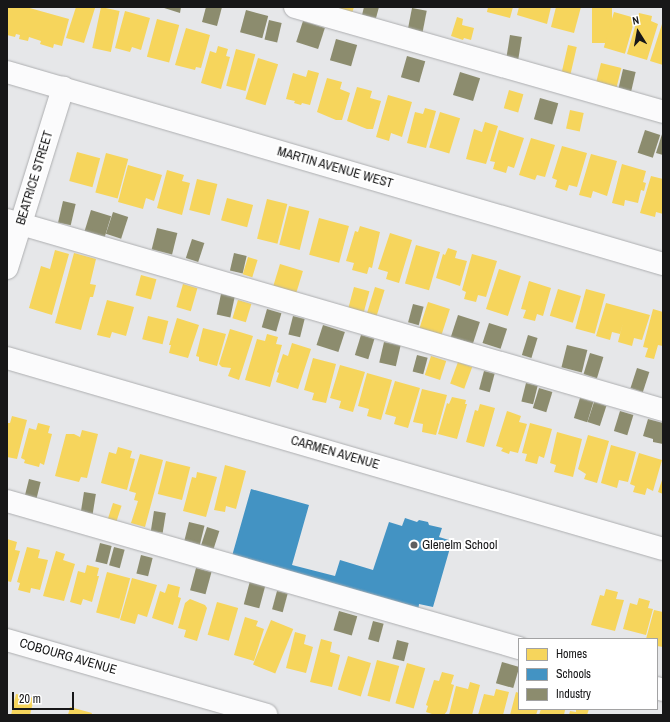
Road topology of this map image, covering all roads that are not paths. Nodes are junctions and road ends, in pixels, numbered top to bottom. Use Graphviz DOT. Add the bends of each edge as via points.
graph roads {
  1 [pos="295,7"];
  2 [pos="7,72"];
  3 [pos="63,88"];
  4 [pos="663,112"];
  5 [pos="14,222"];
  6 [pos="663,264"];
  7 [pos="7,268"];
  8 [pos="7,358"];
  9 [pos="663,410"];
  10 [pos="7,501"];
  11 [pos="663,549"];
  12 [pos="7,640"];
  13 [pos="518,648"];
  14 [pos="266,715"];
  1 -- 4 [label="street"];
  2 -- 3 [label="street, MARTIN AVENUE WEST"];
  3 -- 5 [label="street, BEATRICE STREET"];
  3 -- 6 [label="street, MARTIN AVENUE WEST"];
  5 -- 7 [label="street, BEATRICE STREET"];
  5 -- 9 [label="street"];
  8 -- 11 [label="street, CARMEN AVENUE"];
  10 -- 13 [label="street"];
  12 -- 14 [label="street, COBOURG AVENUE"];
}
